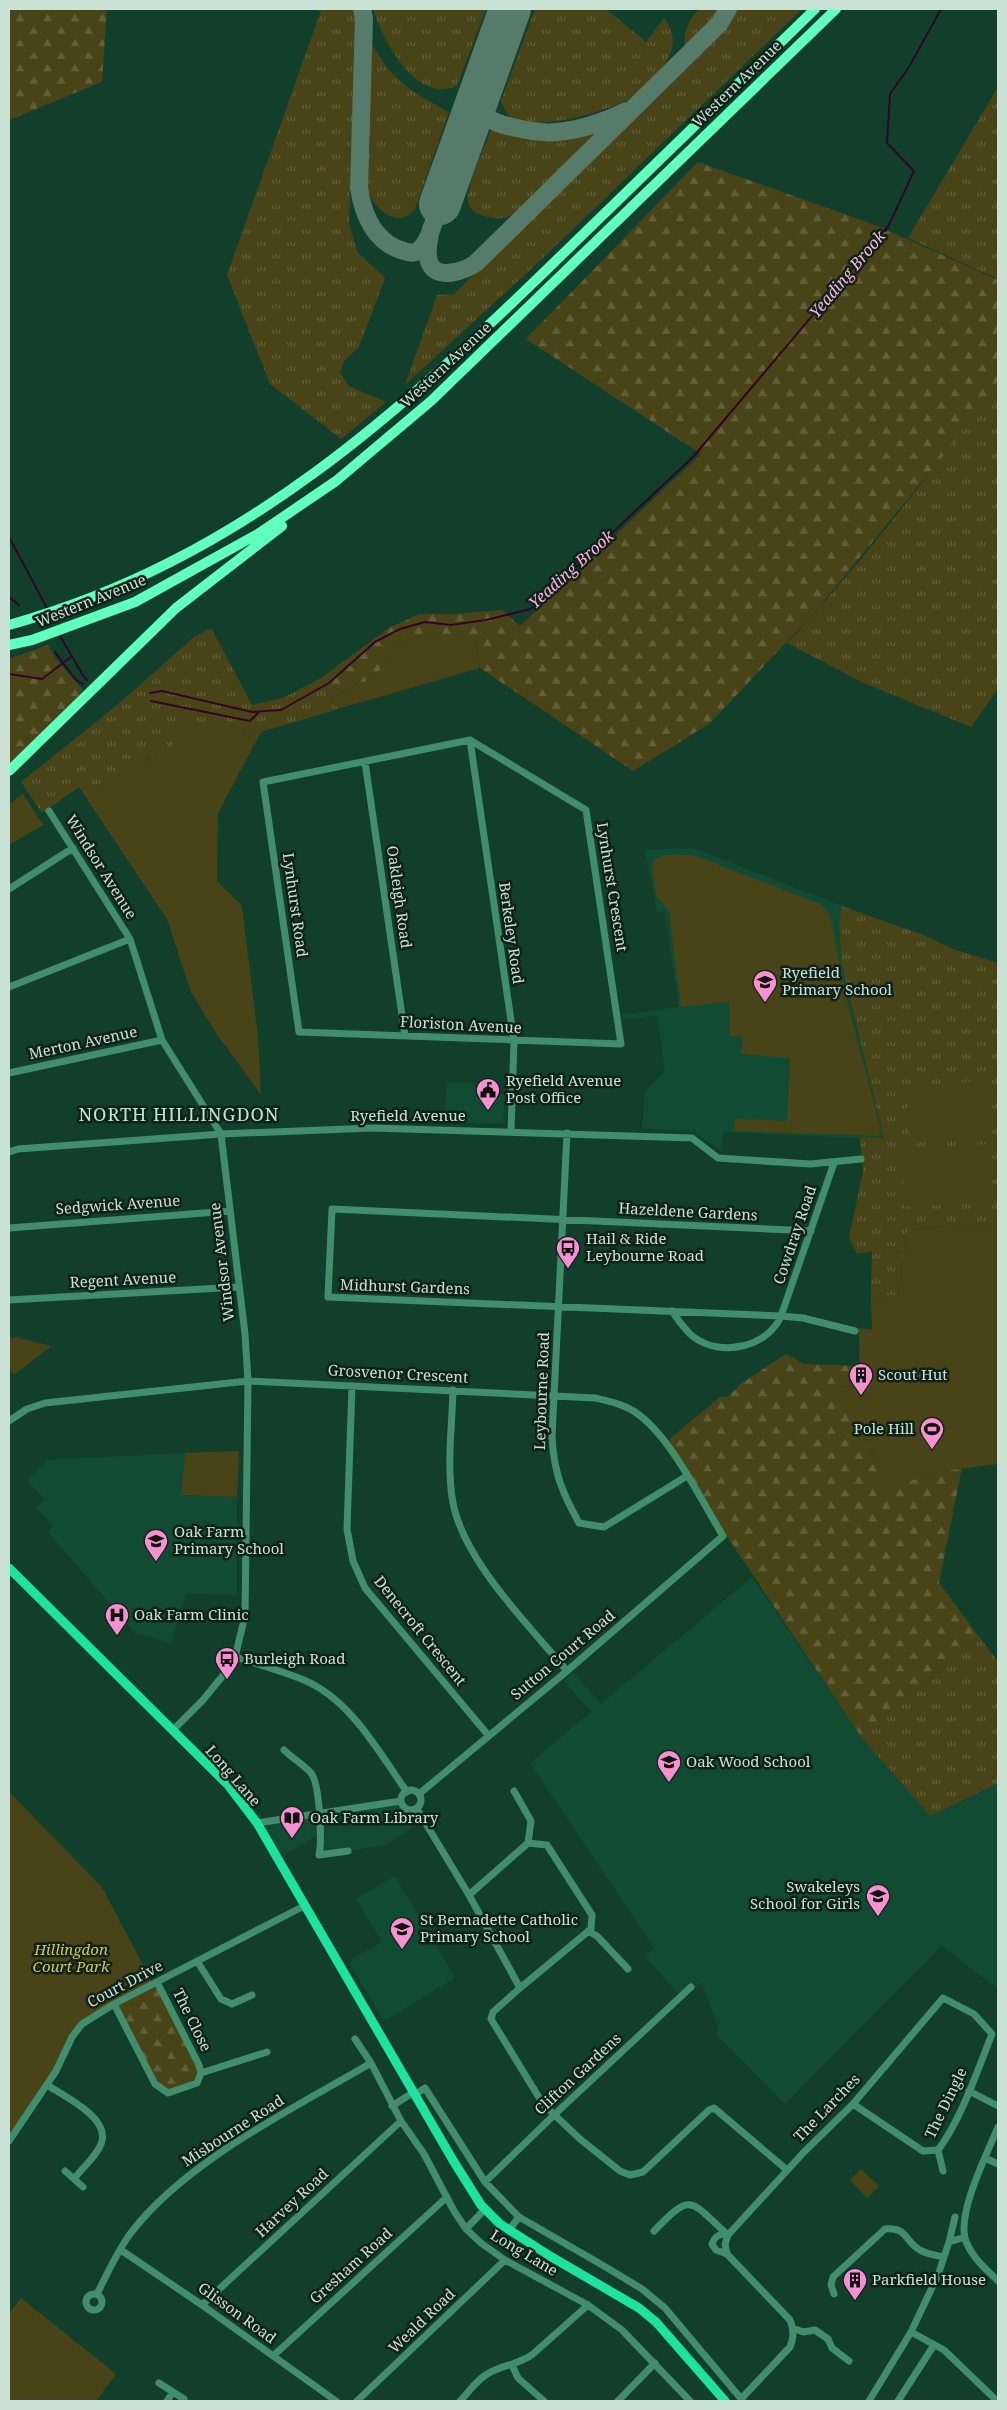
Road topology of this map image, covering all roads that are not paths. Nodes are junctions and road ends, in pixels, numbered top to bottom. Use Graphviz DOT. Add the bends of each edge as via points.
graph roads {
  1 [pos="815,9"];
  2 [pos="836,9"];
  3 [pos="368,456"];
  4 [pos="9,626"];
  5 [pos="9,645"];
  6 [pos="470,740"];
  7 [pos="365,762"];
  8 [pos="9,771"];
  9 [pos="49,811"];
  10 [pos="73,848"];
  11 [pos="9,889"];
  12 [pos="130,939"];
  13 [pos="9,987"];
  14 [pos="299,1032"];
  15 [pos="405,1036"];
  16 [pos="162,1040"];
  17 [pos="514,1041"];
  18 [pos="621,1044"];
  19 [pos="9,1074"];
  20 [pos="511,1131"];
  21 [pos="567,1133"];
  22 [pos="221,1134"];
  23 [pos="9,1152"];
  24 [pos="861,1159"];
  25 [pos="834,1163"];
  26 [pos="230,1212"];
  27 [pos="564,1219"];
  28 [pos="9,1228"];
  29 [pos="811,1231"];
  30 [pos="238,1287"];
  31 [pos="9,1300"];
  32 [pos="560,1306"];
  33 [pos="672,1311"];
  34 [pos="782,1316"];
  35 [pos="856,1331"];
  36 [pos="248,1381"];
  37 [pos="352,1386"];
  38 [pos="454,1390"];
  39 [pos="554,1395"];
  40 [pos="9,1421"];
  41 [pos="687,1476"];
  42 [pos="723,1536"];
  43 [pos="9,1568"];
  44 [pos="235,1657"];
  45 [pos="567,1671"];
  46 [pos="173,1730"];
  47 [pos="488,1735"];
  48 [pos="284,1750"];
  49 [pos="514,1791"];
  50 [pos="407,1792"];
  51 [pos="418,1794"];
  52 [pos="401,1801"];
  53 [pos="417,1809"];
  54 [pos="320,1815"];
  55 [pos="257,1823"];
  56 [pos="528,1843"];
  57 [pos="348,1851"];
  58 [pos="469,1896"];
  59 [pos="304,1906"];
  60 [pos="588,1931"];
  61 [pos="197,1962"];
  62 [pos="628,1969"];
  63 [pos="157,1982"];
  64 [pos="692,1987"];
  65 [pos="520,1988"];
  66 [pos="252,1996"];
  67 [pos="943,1998"];
  68 [pos="114,2004"];
  69 [pos="485,2008"];
  70 [pos="493,2012"];
  71 [pos="355,2039"];
  72 [pos="267,2052"];
  73 [pos="371,2063"];
  74 [pos="201,2073"];
  75 [pos="48,2084"];
  76 [pos="969,2091"];
  77 [pos="415,2093"];
  78 [pos="853,2104"];
  79 [pos="392,2106"];
  80 [pos="998,2106"];
  81 [pos="554,2115"];
  82 [pos="401,2121"];
  83 [pos="998,2127"];
  84 [pos="9,2141"];
  85 [pos="938,2150"];
  86 [pos="985,2158"];
  87 [pos="998,2164"];
  88 [pos="787,2170"];
  89 [pos="65,2171"];
  90 [pos="943,2171"];
  91 [pos="74,2179"];
  92 [pos="485,2182"];
  93 [pos="83,2187"];
  94 [pos="447,2197"];
  95 [pos="485,2209"];
  96 [pos="519,2217"];
  97 [pos="955,2217"];
  98 [pos="466,2229"];
  99 [pos="509,2230"];
  100 [pos="654,2231"];
  101 [pos="728,2235"];
  102 [pos="965,2237"];
  103 [pos="949,2242"];
  104 [pos="121,2250"];
  105 [pos="727,2254"];
  106 [pos="943,2257"];
  107 [pos="505,2260"];
  108 [pos="998,2281"];
  109 [pos="96,2294"];
  110 [pos="834,2294"];
  111 [pos="202,2304"];
  112 [pos="588,2305"];
  113 [pos="793,2328"];
  114 [pos="911,2332"];
  115 [pos="934,2345"];
  116 [pos="273,2356"];
  117 [pos="849,2361"];
  118 [pos="655,2363"];
  119 [pos="512,2365"];
  120 [pos="159,2383"];
  121 [pos="173,2392"];
  122 [pos="184,2399"];
  123 [pos="742,2400"];
  124 [pos="167,2401"];
  125 [pos="336,2401"];
  126 [pos="357,2401"];
  127 [pos="460,2401"];
  128 [pos="544,2401"];
  129 [pos="618,2401"];
  130 [pos="690,2401"];
  131 [pos="725,2401"];
  132 [pos="869,2401"];
  133 [pos="898,2401"];
  134 [pos="997,2401"];
  1 -- 4 [label="highway, Western Avenue" via="495,320 338,457 248,519 174,562 100,596"];
  2 -- 3 [label="highway, Western Avenue" via="431,401"];
  3 -- 5 [label="highway, Western Avenue" via="284,518 135,602 32,640"];
  3 -- 8 [label="highway" via="318,499 176,608"];
  6 -- 7 [label="street"];
  6 -- 17 [label="street, Berkeley Road"];
  6 -- 18 [label="street, Lynhurst Crescent" via="586,810"];
  7 -- 14 [label="street, Lynhurst Road" via="263,782"];
  7 -- 15 [label="street, Oakleigh Road"];
  9 -- 10 [label="street, Windsor Avenue"];
  10 -- 11 [label="street"];
  10 -- 12 [label="street, Windsor Avenue"];
  12 -- 13 [label="street"];
  12 -- 16 [label="street, Windsor Avenue"];
  14 -- 15 [label="street, Floriston Avenue"];
  15 -- 17 [label="street, Floriston Avenue"];
  16 -- 19 [label="street, Merton Avenue"];
  16 -- 22 [label="street, Windsor Avenue"];
  17 -- 18 [label="street, Floriston Avenue"];
  17 -- 20 [label="street, Berkeley Road"];
  20 -- 21 [label="street, Ryefield Avenue"];
  20 -- 22 [label="street, Ryefield Avenue" via="373,1128"];
  21 -- 25 [label="street, Ryefield Avenue" via="692,1138 718,1158"];
  21 -- 27 [label="street, Leybourne Road"];
  22 -- 23 [label="street, Ryefield Avenue"];
  22 -- 26 [label="street, Windsor Avenue"];
  24 -- 25 [label="street, Ryefield Avenue"];
  25 -- 29 [label="street, Cowdray Road"];
  26 -- 28 [label="street, Sedgwick Avenue"];
  26 -- 30 [label="street, Windsor Avenue"];
  27 -- 29 [label="street, Hazeldene Gardens"];
  27 -- 32 [label="street, Leybourne Road"];
  27 -- 32 [label="street, Midhurst Gardens" via="332,1209 328,1297"];
  29 -- 34 [label="street, Cowdray Road"];
  30 -- 31 [label="street, Regent Avenue"];
  30 -- 36 [label="street, Windsor Avenue"];
  32 -- 33 [label="street"];
  32 -- 39 [label="street, Leybourne Road"];
  33 -- 34 [label="street"];
  33 -- 34 [label="street" via="696,1339 727,1347 744,1346 761,1339"];
  34 -- 35 [label="street"];
  36 -- 37 [label="street, Grosvenor Crescent"];
  36 -- 40 [label="street, Grosvenor Crescent" via="45,1403 27,1409"];
  36 -- 44 [label="street, Windsor Avenue" via="245,1616"];
  37 -- 38 [label="street, Grosvenor Crescent"];
  37 -- 47 [label="street, Denecroft Crescent" via="347,1528 354,1561 365,1588"];
  38 -- 39 [label="street, Grosvenor Crescent"];
  38 -- 45 [label="street" via="450,1473 452,1499 461,1530 496,1586"];
  39 -- 41 [label="street, Grosvenor Crescent" via="595,1398 633,1411 659,1435"];
  39 -- 41 [label="street, Leybourne Road" via="553,1464 579,1523 604,1527"];
  41 -- 42 [label="street, Grosvenor Crescent"];
  42 -- 45 [label="street, Sutton Court Road"];
  43 -- 46 [label="main road, Long Lane"];
  44 -- 46 [label="street, Windsor Avenue" via="203,1700"];
  44 -- 50 [label="street" via="305,1680 330,1695 357,1721"];
  45 -- 47 [label="street, Sutton Court Road"];
  46 -- 55 [label="main road, Long Lane" via="228,1785"];
  47 -- 51 [label="street, Sutton Court Road"];
  48 -- 54 [label="street" via="313,1775"];
  49 -- 56 [label="street" via="531,1821"];
  50 -- 51 [label="street"];
  50 -- 52 [label="street"];
  51 -- 53 [label="street" via="421,1800"];
  52 -- 53 [label="street" via="407,1809"];
  52 -- 54 [label="street"];
  53 -- 58 [label="street"];
  54 -- 55 [label="street"];
  54 -- 57 [label="street" via="320,1855"];
  55 -- 59 [label="main road, Long Lane"];
  56 -- 58 [label="street"];
  56 -- 60 [label="street" via="547,1845 592,1915"];
  58 -- 65 [label="street"];
  59 -- 61 [label="street, Court Drive"];
  59 -- 77 [label="main road, Long Lane"];
  60 -- 62 [label="street" via="597,1936"];
  60 -- 65 [label="street"];
  61 -- 63 [label="street, Court Drive"];
  61 -- 66 [label="street" via="221,1999 232,2004"];
  63 -- 68 [label="street, Court Drive"];
  63 -- 74 [label="street, The Close"];
  64 -- 81 [label="street, Clifton Gardens"];
  65 -- 70 [label="street"];
  67 -- 76 [label="street, The Dingle" via="974,2014 992,2034"];
  67 -- 78 [label="street, The Larches"];
  68 -- 74 [label="street, The Close" via="155,2084 168,2093 197,2083"];
  68 -- 75 [label="street, Court Drive" via="76,2030"];
  69 -- 70 [label="street"];
  70 -- 81 [label="street" via="491,2019 543,2104"];
  71 -- 73 [label="street, Long Lane"];
  72 -- 74 [label="street"];
  73 -- 79 [label="street, Long Lane"];
  73 -- 104 [label="street, Misbourne Road" via="202,2164 143,2218"];
  75 -- 84 [label="street, Court Drive"];
  75 -- 91 [label="street" via="98,2120 102,2133 102,2142"];
  76 -- 80 [label="street"];
  76 -- 85 [label="street, The Dingle"];
  77 -- 79 [label="street"];
  77 -- 92 [label="street, Long Lane" via="425,2088"];
  77 -- 95 [label="main road, Long Lane"];
  78 -- 85 [label="street, The Dingle" via="922,2151"];
  78 -- 88 [label="street, The Larches"];
  79 -- 82 [label="street, Long Lane"];
  81 -- 88 [label="street" via="620,2171 630,2175 643,2172 714,2108"];
  81 -- 92 [label="street, Clifton Gardens"];
  82 -- 94 [label="street, Long Lane" via="424,2154"];
  82 -- 111 [label="street, Harvey Road"];
  83 -- 86 [label="street"];
  85 -- 90 [label="street"];
  86 -- 87 [label="street"];
  86 -- 102 [label="street" via="967,2206"];
  88 -- 101 [label="street, The Larches"];
  89 -- 91 [label="street"];
  91 -- 93 [label="street"];
  92 -- 96 [label="street, Long Lane"];
  94 -- 98 [label="street, Long Lane"];
  94 -- 116 [label="street, Gresham Road"];
  95 -- 98 [label="street"];
  95 -- 99 [label="main road, Long Lane"];
  96 -- 99 [label="street, Long Lane"];
  96 -- 123 [label="street, Long Lane" via="612,2271 665,2308"];
  97 -- 103 [label="street"];
  98 -- 107 [label="street, Long Lane"];
  99 -- 131 [label="main road, Long Lane" via="639,2308 656,2322"];
  100 -- 101 [label="street" via="686,2203 694,2205"];
  101 -- 105 [label="street" via="725,2244"];
  101 -- 105 [label="street, The Larches" via="715,2237 712,2244 716,2250"];
  102 -- 103 [label="street"];
  102 -- 108 [label="street" via="975,2256"];
  103 -- 106 [label="street"];
  104 -- 109 [label="street, Misbourne Road"];
  104 -- 111 [label="street, Glisson Road"];
  105 -- 113 [label="street, The Larches" via="786,2315"];
  106 -- 110 [label="street" via="919,2250 904,2232 895,2228 885,2229 833,2276"];
  106 -- 114 [label="street"];
  107 -- 112 [label="street, Long Lane"];
  107 -- 126 [label="street, Weald Road"];
  111 -- 116 [label="street, Glisson Road"];
  112 -- 118 [label="street, Long Lane" via="622,2330"];
  112 -- 119 [label="street" via="533,2354"];
  113 -- 117 [label="street" via="803,2332 814,2330 828,2339 832,2348"];
  113 -- 123 [label="street" via="790,2347"];
  114 -- 115 [label="street"];
  114 -- 132 [label="street"];
  115 -- 133 [label="street"];
  115 -- 134 [label="street" via="944,2350"];
  116 -- 125 [label="street, Glisson Road"];
  118 -- 129 [label="street"];
  118 -- 130 [label="street, Long Lane"];
  119 -- 127 [label="street" via="481,2378"];
  119 -- 128 [label="street" via="518,2378"];
  120 -- 121 [label="street"];
  121 -- 122 [label="street"];
  121 -- 124 [label="street"];
}
